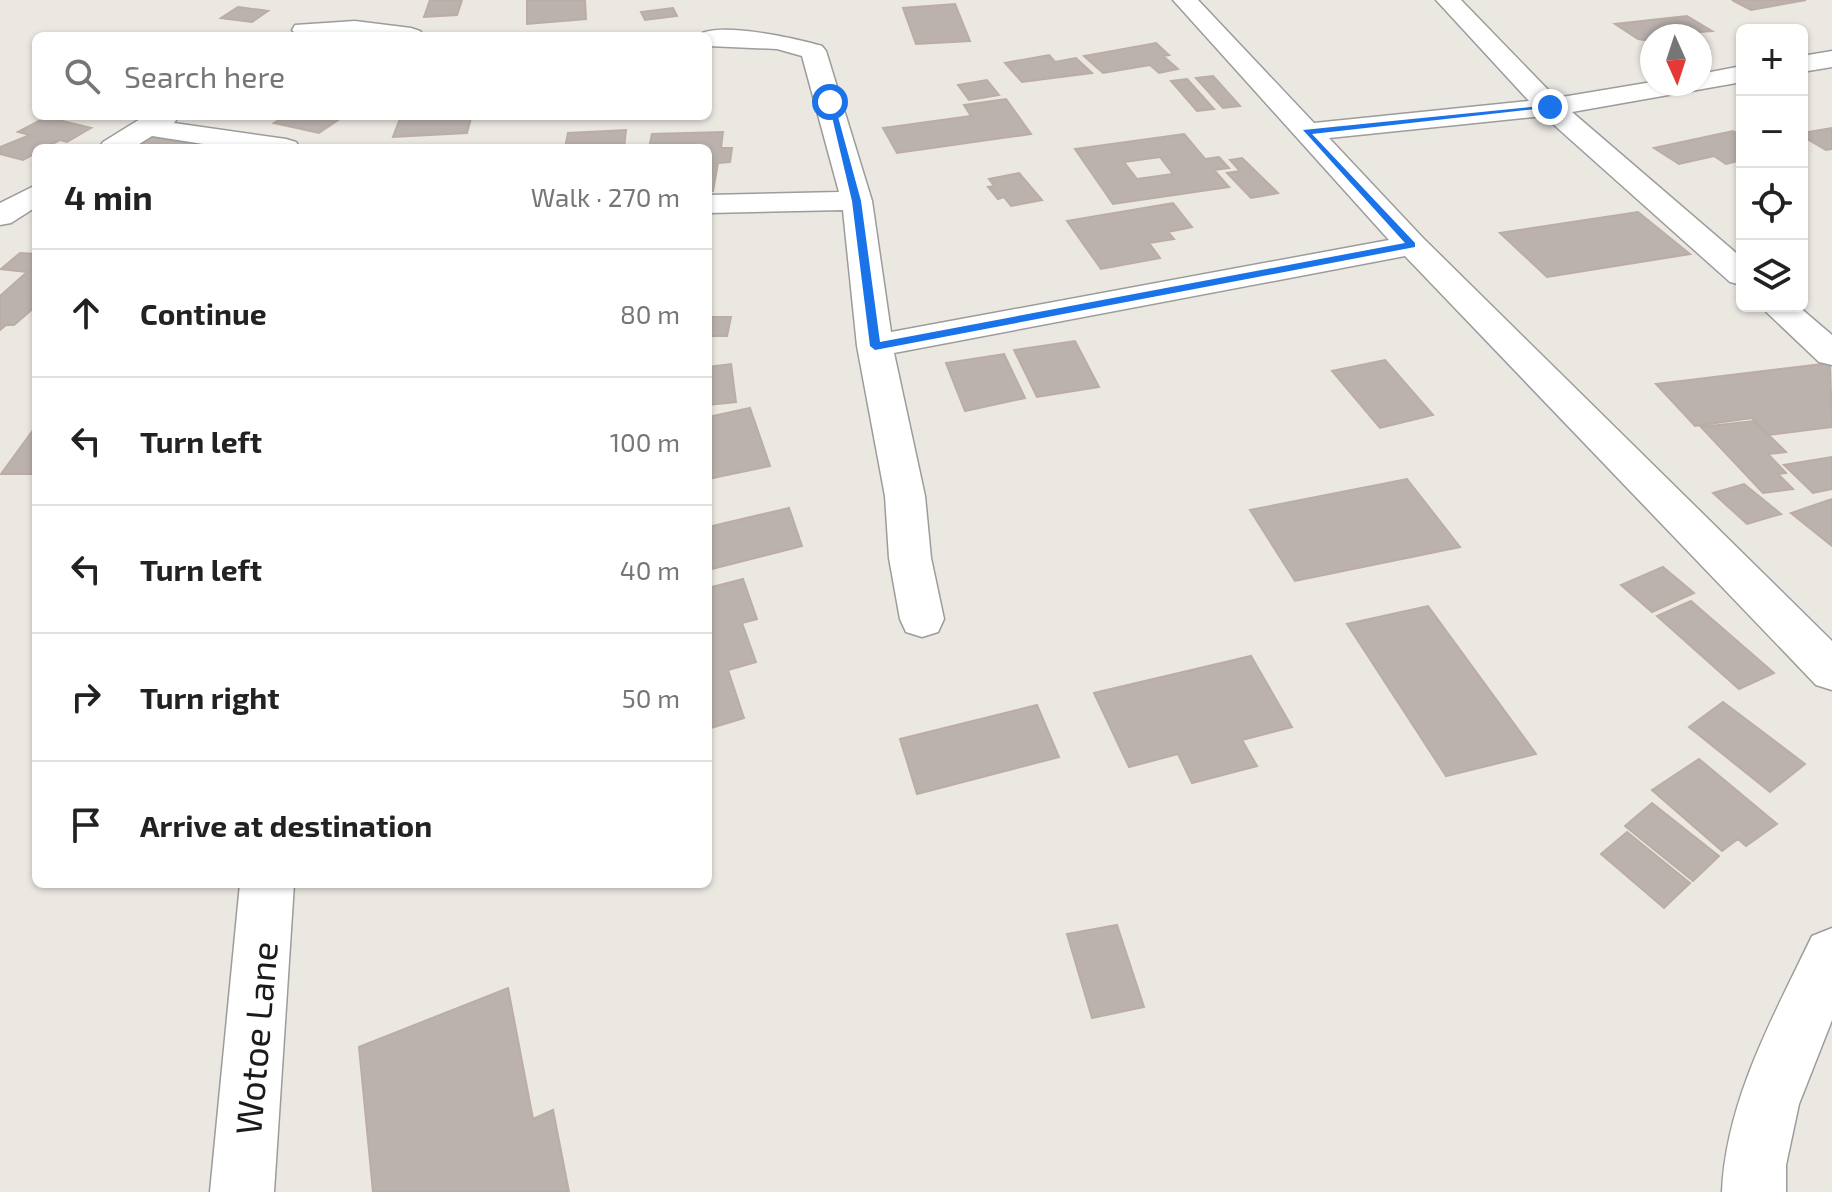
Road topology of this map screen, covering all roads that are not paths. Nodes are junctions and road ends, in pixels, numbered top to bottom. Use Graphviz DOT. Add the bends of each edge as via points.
graph roads {
  1 [pos="1185,0"];
  2 [pos="1448,0"];
  3 [pos="341,8"];
  4 [pos="301,32"];
  5 [pos="310,32"];
  6 [pos="383,32"];
  7 [pos="712,38"];
  8 [pos="1832,59"];
  9 [pos="1808,63"];
  10 [pos="1736,75"];
  11 [pos="1712,80"];
  12 [pos="1640,92"];
  13 [pos="1550,107"];
  14 [pos="156,122"];
  15 [pos="1306,132"];
  16 [pos="120,144"];
  17 [pos="266,144"];
  18 [pos="32,196"];
  19 [pos="857,201"];
  20 [pos="712,204"];
  21 [pos="0,216"];
  22 [pos="1412,245"];
  23 [pos="1736,270"];
  24 [pos="1784,312"];
  25 [pos="875,346"];
  26 [pos="1832,354"];
  27 [pos="922,619"];
  28 [pos="1832,671"];
  29 [pos="267,888"];
  30 [pos="1832,956"];
  31 [pos="242,1192"];
  32 [pos="1754,1192"];
  1 -- 15 [label="street"];
  2 -- 13 [label="street"];
  3 -- 4 [label="street"];
  5 -- 6 [label="street"];
  7 -- 19 [label="street" via="779,41 813,51"];
  8 -- 9 [label="street"];
  10 -- 11 [label="street"];
  12 -- 13 [label="street"];
  13 -- 15 [label="street"];
  13 -- 23 [label="street"];
  14 -- 16 [label="street"];
  14 -- 17 [label="street"];
  15 -- 22 [label="street"];
  18 -- 21 [label="street"];
  19 -- 20 [label="street"];
  19 -- 25 [label="street"];
  22 -- 25 [label="street"];
  22 -- 28 [label="street"];
  24 -- 26 [label="street"];
  25 -- 27 [label="street" via="905,496"];
  29 -- 31 [label="street, Wotoe Lane"];
  30 -- 32 [label="street" via="1780,1070 1752,1170"];
}
